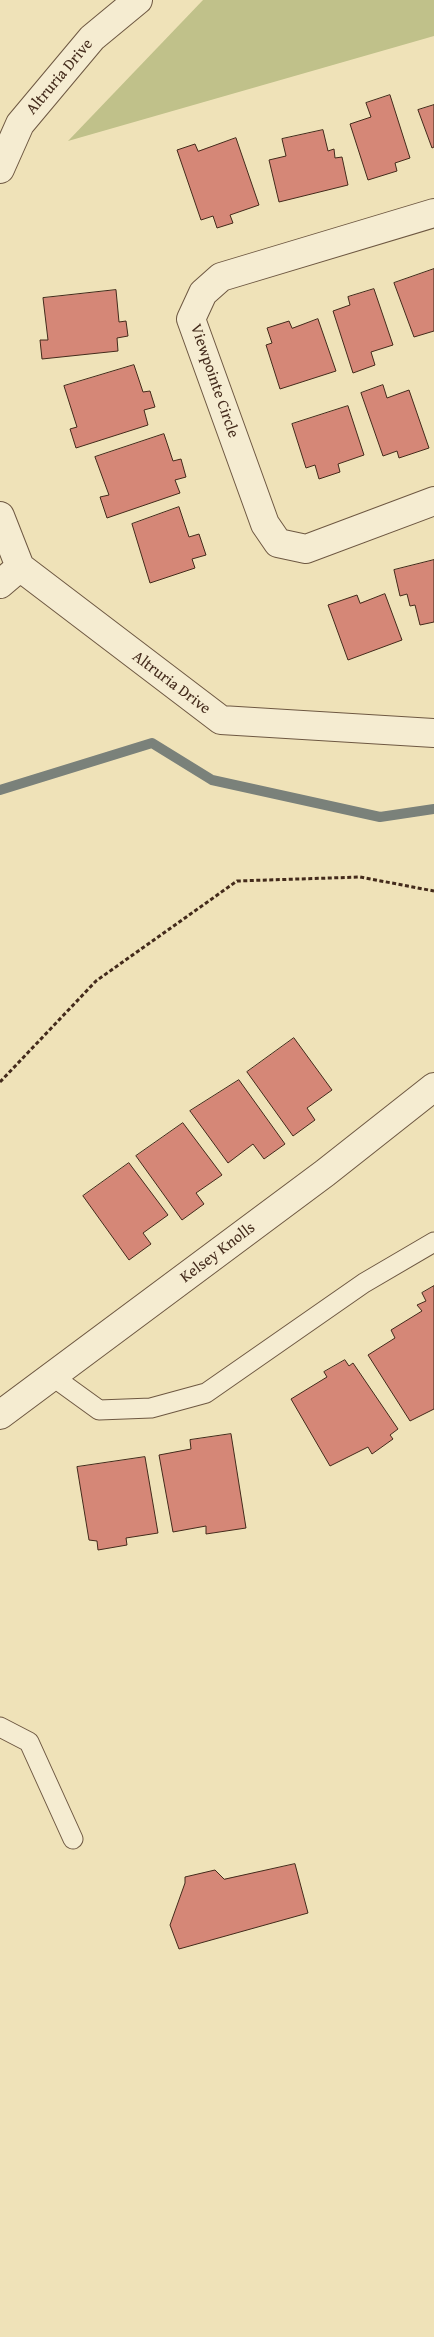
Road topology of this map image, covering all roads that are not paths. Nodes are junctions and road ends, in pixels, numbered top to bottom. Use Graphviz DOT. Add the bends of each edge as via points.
graph roads {
  1 [pos="138,0"];
  2 [pos="0,169"];
  3 [pos="434,212"];
  4 [pos="434,501"];
  5 [pos="0,516"];
  6 [pos="10,576"];
  7 [pos="434,732"];
  8 [pos="434,1087"];
  9 [pos="434,1242"];
  10 [pos="52,1376"];
  11 [pos="0,1415"];
  12 [pos="0,1727"];
  13 [pos="74,1839"];
  1 -- 2 [label="street, Altruria Drive" via="92,38 20,124"];
  3 -- 4 [label="street, Viewpointe Circle" via="221,277 203,293 191,319 265,524 278,542 306,549"];
  5 -- 6 [label="street, Altruria Drive"];
  6 -- 7 [label="street, Altruria Drive" via="221,720"];
  8 -- 10 [label="street, Kelsey Knolls" via="325,1173"];
  9 -- 10 [label="lane" via="364,1283 206,1393 152,1408 100,1410"];
  10 -- 11 [label="street, Kelsey Knolls"];
  12 -- 13 [label="lane" via="29,1742"];
}
